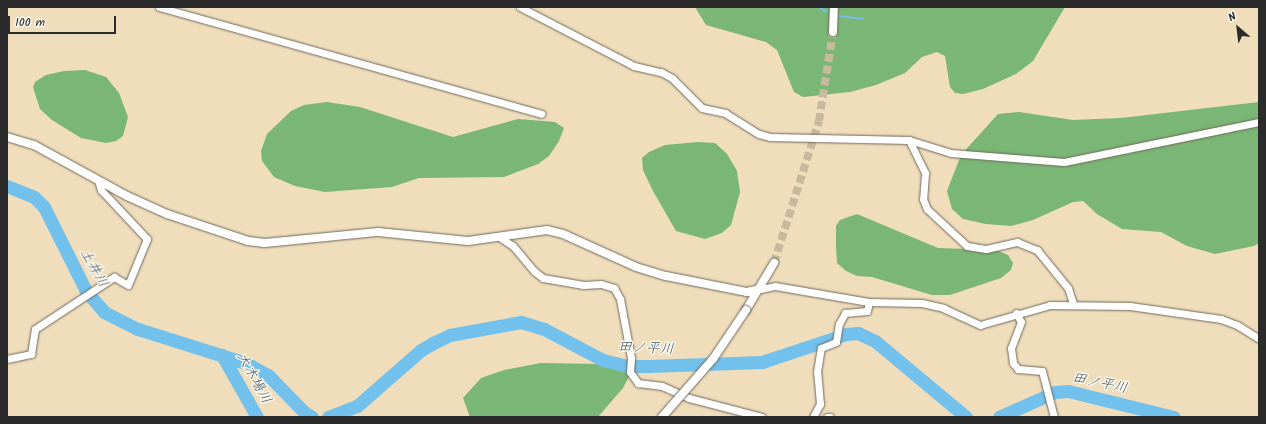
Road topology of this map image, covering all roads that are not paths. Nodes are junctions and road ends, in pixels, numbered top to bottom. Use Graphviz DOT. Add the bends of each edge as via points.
graph roads {
  1 [pos="159,7"];
  2 [pos="520,7"];
  3 [pos="834,7"];
  4 [pos="834,32"];
  5 [pos="541,114"];
  6 [pos="1259,122"];
  7 [pos="7,137"];
  8 [pos="908,140"];
  9 [pos="98,180"];
  10 [pos="501,238"];
  11 [pos="774,263"];
  12 [pos="760,290"];
  13 [pos="869,302"];
  14 [pos="1072,303"];
  15 [pos="1016,313"];
  16 [pos="1259,339"];
  17 [pos="7,359"];
  18 [pos="662,417"];
  19 [pos="762,417"];
  20 [pos="813,417"];
  21 [pos="827,417"];
  22 [pos="830,417"];
  23 [pos="1054,417"];
  1 -- 5 [label="street"];
  2 -- 8 [label="street" via="634,66 661,72 672,78 702,108 725,113 759,134 770,137"];
  3 -- 4 [label="street"];
  6 -- 8 [label="street" via="1064,162 951,153"];
  7 -- 9 [label="street" via="34,144"];
  8 -- 14 [label="street" via="925,173 923,199 927,209 967,246 986,249 1017,242 1037,250 1068,288"];
  9 -- 10 [label="street" via="167,214 248,241 265,242 378,232 468,241"];
  9 -- 17 [label="street" via="101,190 147,238 128,285 114,277 35,329 31,354"];
  10 -- 12 [label="street" via="547,230 563,234 636,266 666,276 747,292"];
  10 -- 19 [label="street" via="514,246 543,278 583,285 601,284 614,288 620,299 632,376 638,383 662,386 689,398"];
  11 -- 12 [label="street"];
  12 -- 13 [label="street" via="775,286"];
  12 -- 18 [label="street, bridge" via="713,359"];
  13 -- 15 [label="street" via="933,305 980,325"];
  13 -- 20 [label="street" via="867,311 845,313 838,324 836,338 821,348 817,372 820,404"];
  14 -- 15 [label="street"];
  14 -- 16 [label="street" via="1130,306 1221,319"];
  15 -- 23 [label="street" via="1021,322 1012,348 1013,363 1018,369 1042,371 1046,396"];
  21 -- 22 [label="street"];
}
